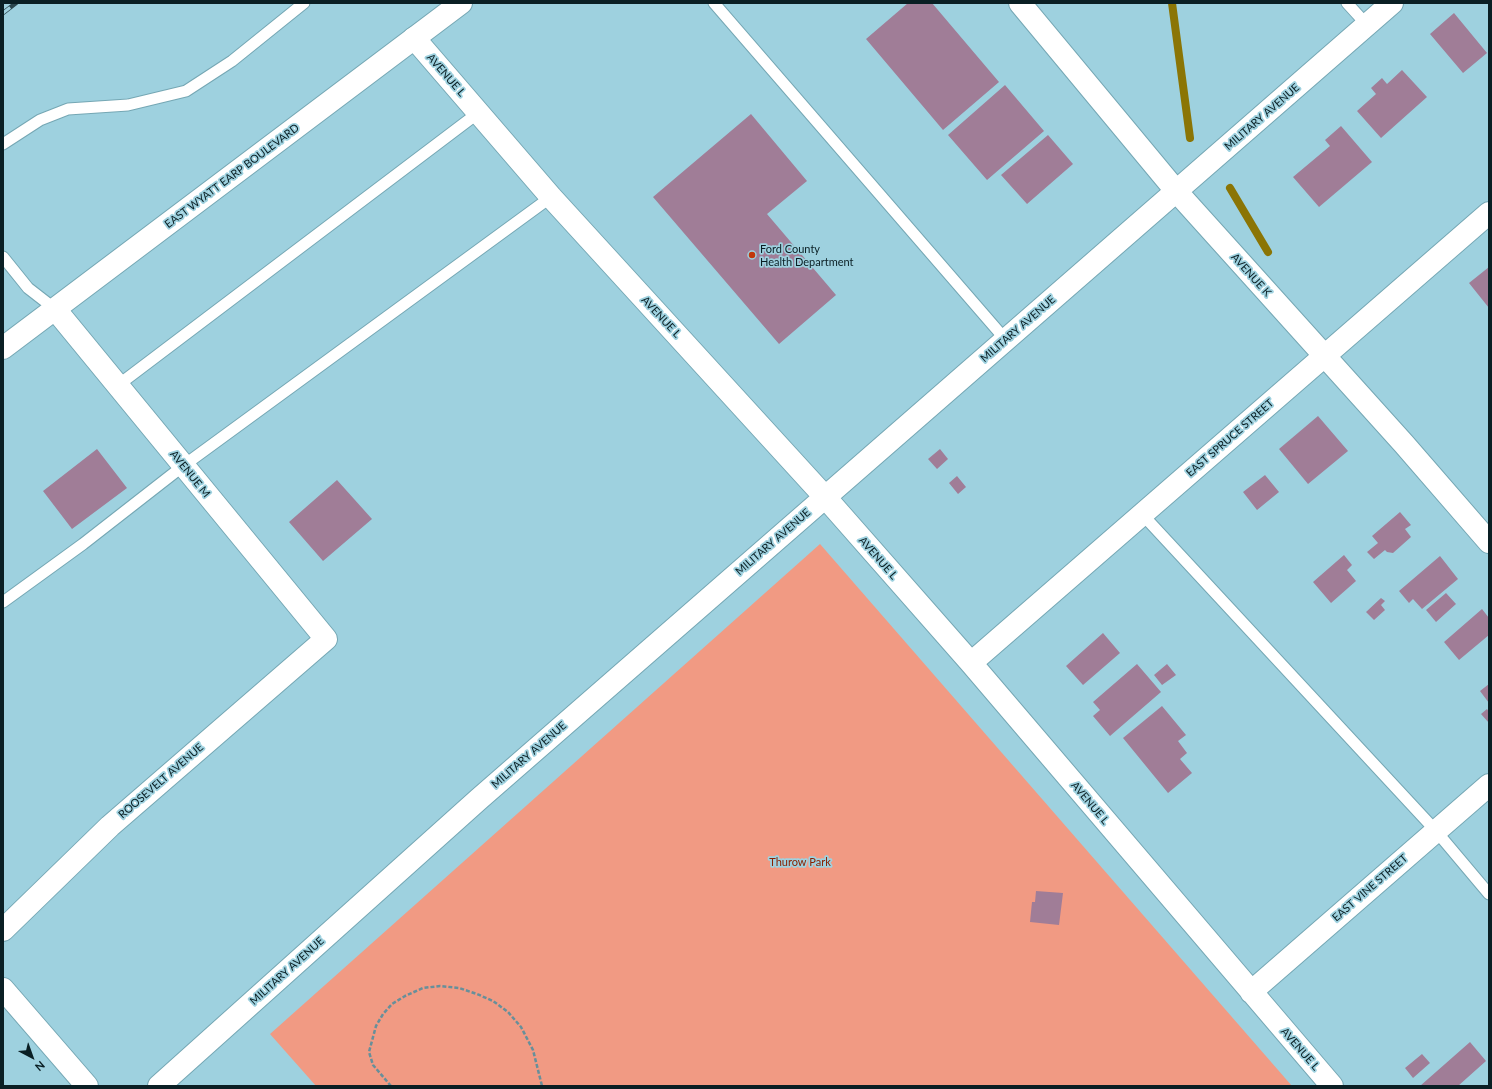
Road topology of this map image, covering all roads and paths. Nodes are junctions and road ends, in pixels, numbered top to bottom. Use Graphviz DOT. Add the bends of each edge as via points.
graph roads {
  1 [pos="304,3"];
  2 [pos="461,3"];
  3 [pos="714,3"];
  4 [pos="1020,3"];
  5 [pos="1348,3"];
  6 [pos="1392,3"];
  7 [pos="1367,25"];
  8 [pos="414,38"];
  9 [pos="478,113"];
  10 [pos="3,144"];
  11 [pos="1177,192"];
  12 [pos="551,198"];
  13 [pos="1489,213"];
  14 [pos="3,257"];
  15 [pos="54,309"];
  16 [pos="1005,340"];
  17 [pos="3,348"];
  18 [pos="1324,356"];
  19 [pos="117,386"];
  20 [pos="183,466"];
  21 [pos="825,497"];
  22 [pos="1142,514"];
  23 [pos="1489,542"];
  24 [pos="3,602"];
  25 [pos="326,639"];
  26 [pos="971,663"];
  27 [pos="1489,785"];
  28 [pos="1436,831"];
  29 [pos="1489,894"];
  30 [pos="3,930"];
  31 [pos="3,989"];
  32 [pos="1251,992"];
  33 [pos="87,1086"];
  34 [pos="159,1086"];
  35 [pos="391,1086"];
  36 [pos="542,1086"];
  37 [pos="1332,1086"];
  1 -- 10 [label="lane" via="232,61 186,91 128,105 68,109 40,120"];
  2 -- 8 [label="street, EAST WYATT EARP BOULEVARD"];
  3 -- 16 [label="lane"];
  4 -- 11 [label="street, AVENUE K"];
  5 -- 7 [label="lane"];
  6 -- 7 [label="street, MILITARY AVENUE"];
  7 -- 11 [label="street, MILITARY AVENUE"];
  8 -- 9 [label="street, AVENUE L"];
  8 -- 15 [label="street, EAST WYATT EARP BOULEVARD"];
  9 -- 12 [label="street, AVENUE L"];
  9 -- 19 [label="lane"];
  11 -- 16 [label="street, MILITARY AVENUE"];
  11 -- 18 [label="street, AVENUE K"];
  12 -- 20 [label="lane"];
  12 -- 21 [label="street, AVENUE L"];
  13 -- 18 [label="street, EAST SPRUCE STREET"];
  14 -- 15 [label="lane" via="28,288"];
  15 -- 17 [label="street, EAST WYATT EARP BOULEVARD"];
  15 -- 19 [label="street, AVENUE M"];
  16 -- 21 [label="street, MILITARY AVENUE"];
  18 -- 22 [label="street, EAST SPRUCE STREET"];
  18 -- 23 [label="street, AVENUE K"];
  19 -- 20 [label="street, AVENUE M"];
  20 -- 24 [label="lane"];
  20 -- 25 [label="street, AVENUE M"];
  21 -- 26 [label="street, AVENUE L"];
  21 -- 34 [label="street, MILITARY AVENUE" via="479,799"];
  22 -- 26 [label="street, EAST SPRUCE STREET"];
  22 -- 28 [label="lane"];
  25 -- 30 [label="street, ROOSEVELT AVENUE" via="110,826"];
  26 -- 32 [label="street, AVENUE L"];
  27 -- 28 [label="street, EAST VINE STREET"];
  28 -- 29 [label="lane"];
  28 -- 32 [label="street, EAST VINE STREET"];
  31 -- 33 [label="street"];
  32 -- 37 [label="street, AVENUE L"];
  35 -- 36 [label="path" via="373,1065 369,1052 376,1026 392,1004 423,988 440,986 459,988 477,994 494,1001 508,1012 521,1027 533,1050"];
}
